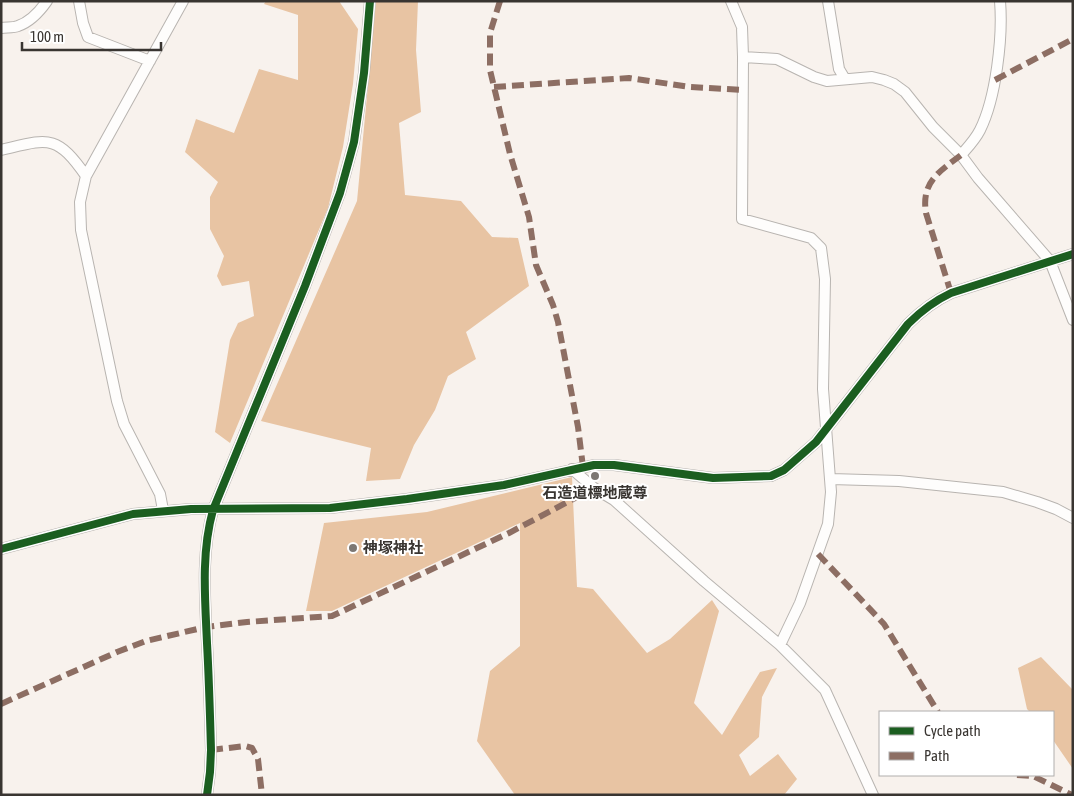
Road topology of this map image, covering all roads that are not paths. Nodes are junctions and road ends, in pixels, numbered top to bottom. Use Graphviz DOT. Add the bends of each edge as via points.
graph roads {
  1 [pos="47,1"];
  2 [pos="79,1"];
  3 [pos="183,1"];
  4 [pos="370,1"];
  5 [pos="731,1"];
  6 [pos="828,1"];
  7 [pos="1000,1"];
  8 [pos="1,28"];
  9 [pos="743,57"];
  10 [pos="150,62"];
  11 [pos="845,79"];
  12 [pos="1,150"];
  13 [pos="961,155"];
  14 [pos="86,176"];
  15 [pos="1073,254"];
  16 [pos="1050,261"];
  17 [pos="1073,320"];
  18 [pos="826,429"];
  19 [pos="572,470"];
  20 [pos="831,479"];
  21 [pos="163,510"];
  22 [pos="212,510"];
  23 [pos="1073,518"];
  24 [pos="1,549"];
  25 [pos="780,645"];
  26 [pos="208,795"];
  27 [pos="873,795"];
  1 -- 8 [label="street" via="28,21"];
  2 -- 10 [label="street" via="88,38"];
  3 -- 10 [label="street"];
  4 -- 22 [label="street" via="354,142 340,192 305,286"];
  5 -- 9 [label="street" via="742,27"];
  6 -- 11 [label="street" via="839,69"];
  7 -- 13 [label="street" via="1000,36 991,99 980,131"];
  9 -- 11 [label="street" via="778,59 827,81"];
  9 -- 18 [label="street" via="742,219 811,238 821,248 825,279 823,389"];
  10 -- 14 [label="street"];
  11 -- 13 [label="street" via="872,78 894,84 905,92"];
  12 -- 14 [label="street" via="48,141 68,153"];
  13 -- 16 [label="street"];
  14 -- 21 [label="street" via="80,202 81,230 117,401 124,424 160,494"];
  15 -- 16 [label="street"];
  16 -- 17 [label="street"];
  16 -- 18 [label="street" via="951,293 922,310"];
  18 -- 19 [label="street" via="800,458 771,476 713,478 614,466"];
  18 -- 20 [label="street"];
  19 -- 22 [label="street" via="504,485 330,508"];
  19 -- 25 [label="street" via="614,500"];
  20 -- 23 [label="street" via="899,481 1003,492"];
  20 -- 25 [label="street" via="828,524 800,603"];
  21 -- 22 [label="street"];
  21 -- 24 [label="street" via="133,514"];
  22 -- 26 [label="street" via="205,549 211,750"];
  25 -- 27 [label="street" via="825,690"];
}
